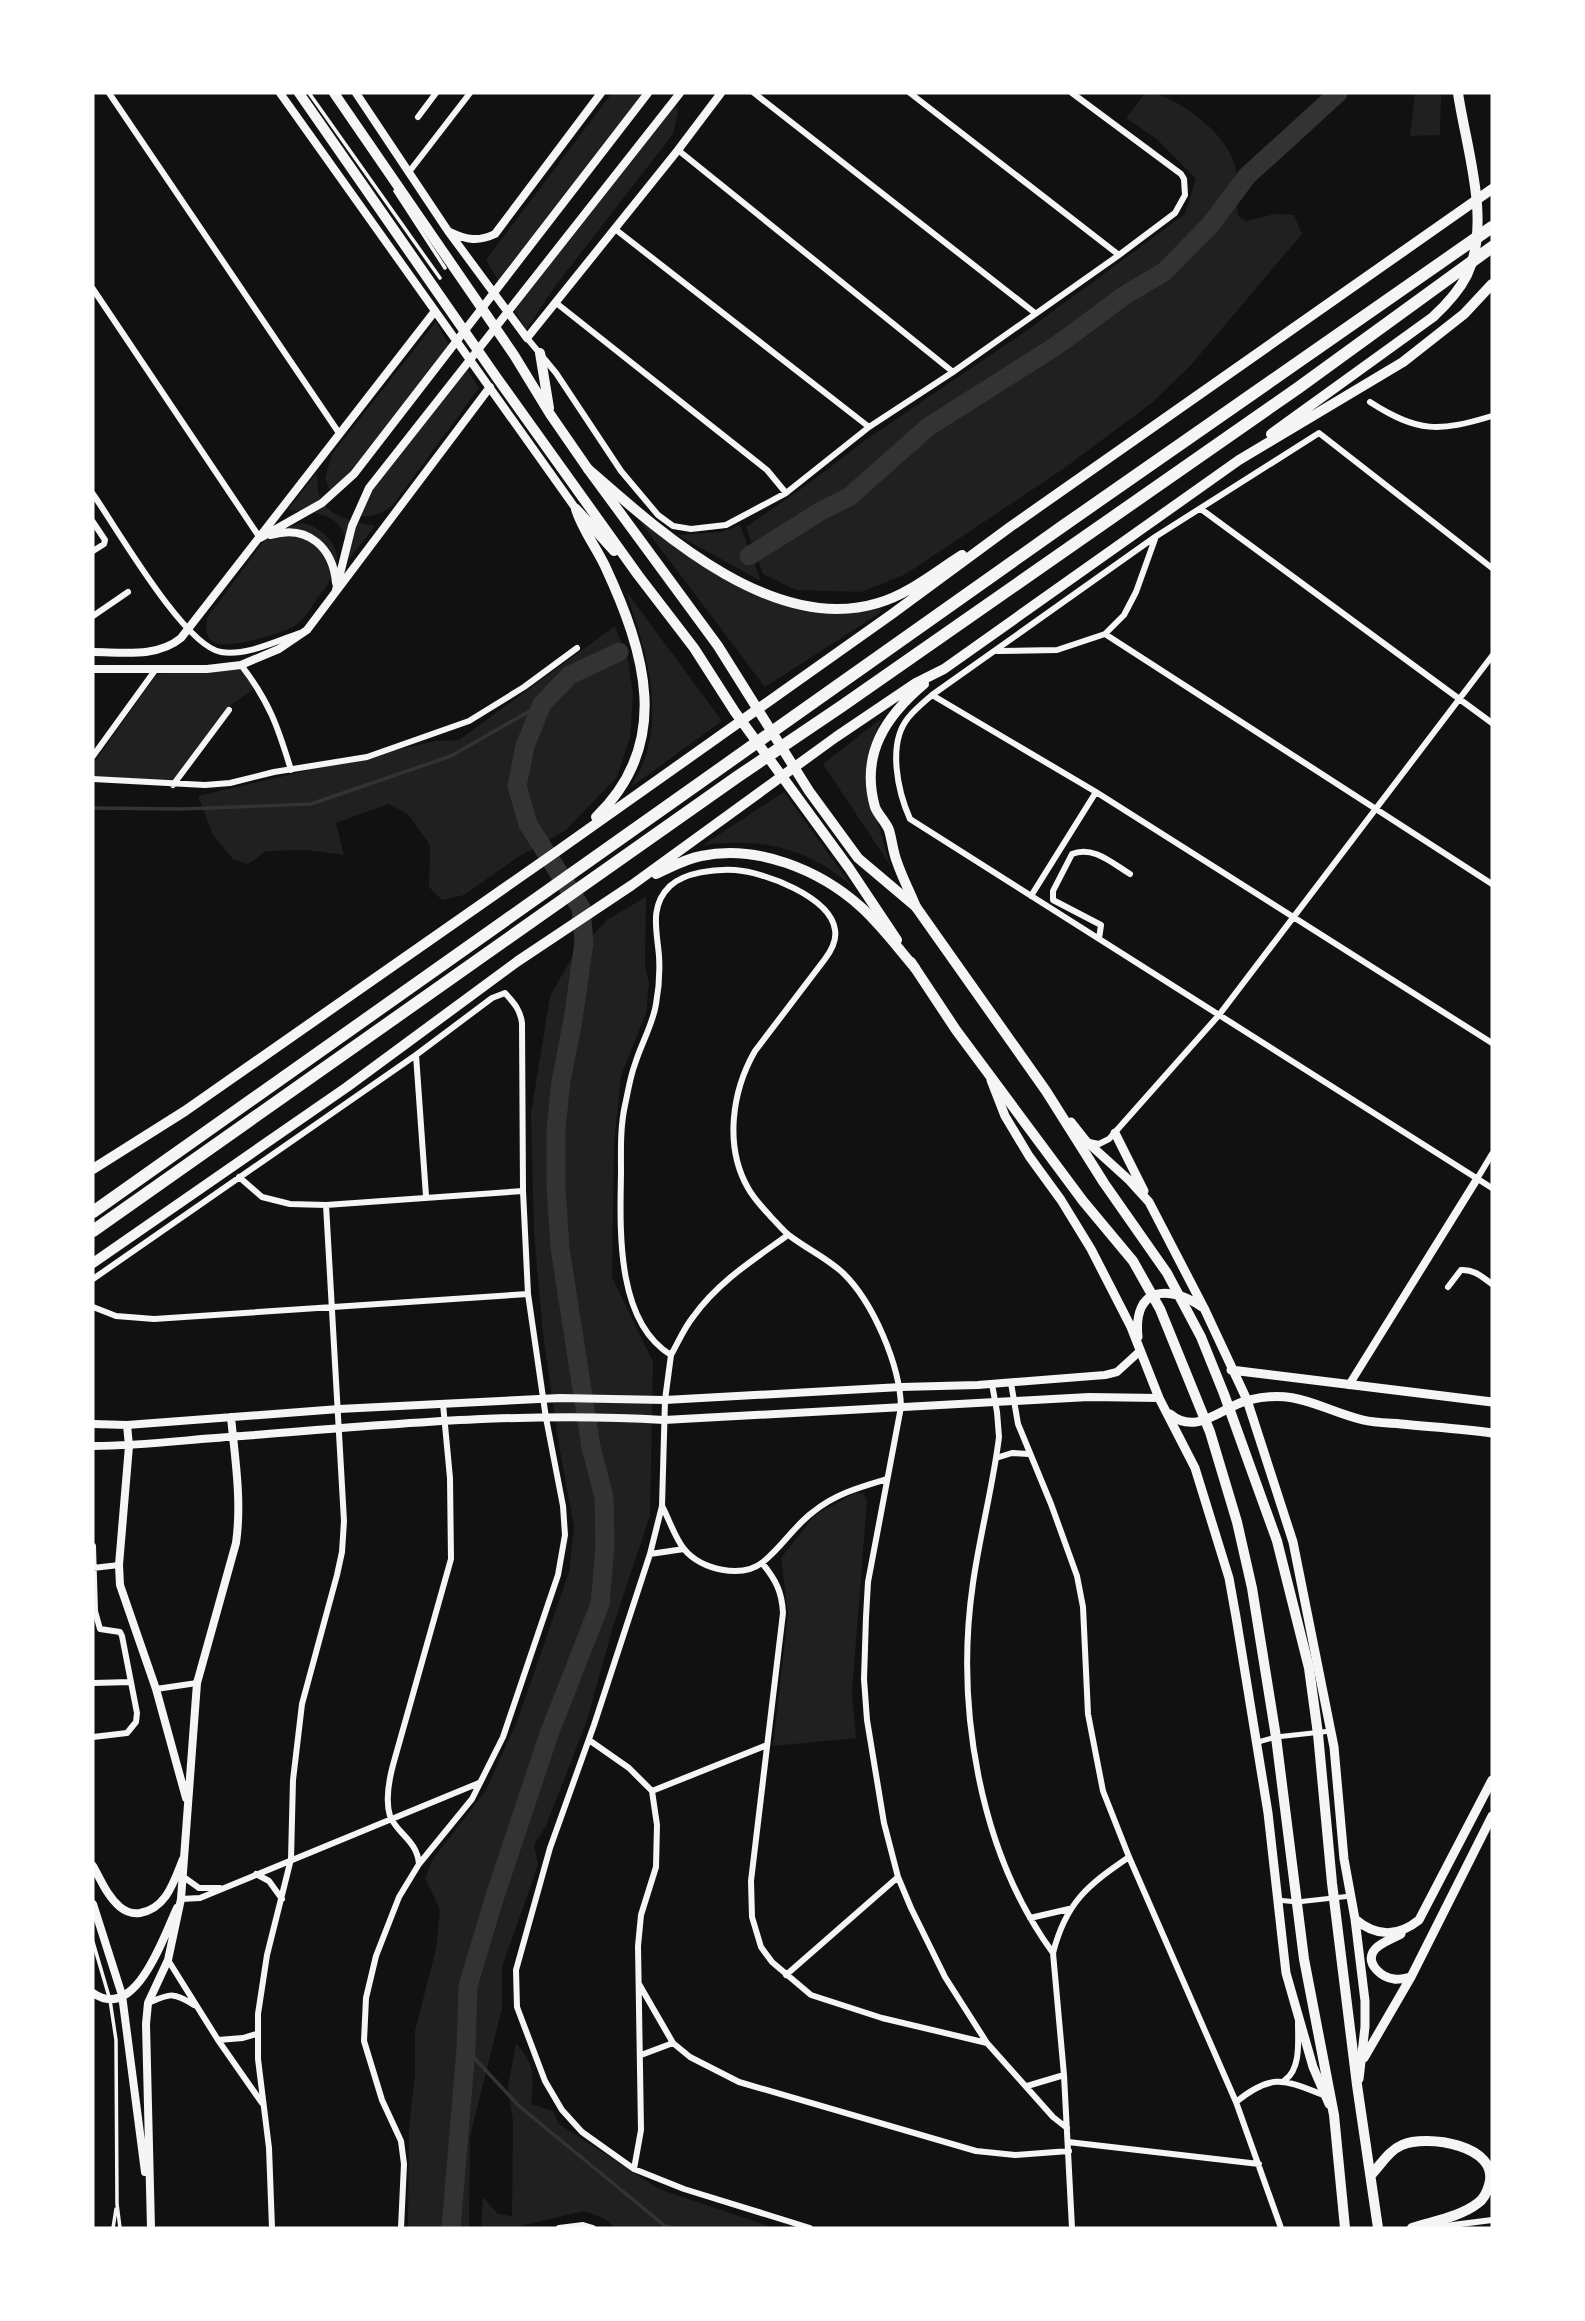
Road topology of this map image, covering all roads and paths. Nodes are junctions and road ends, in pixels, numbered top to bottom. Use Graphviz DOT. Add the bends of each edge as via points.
graph roads {
  1 [pos="109,93"];
  2 [pos="280,93"];
  3 [pos="299,93"];
  4 [pos="309,93"];
  5 [pos="331,93"];
  6 [pos="356,93"];
  7 [pos="436,93"];
  8 [pos="470,93"];
  9 [pos="601,93"];
  10 [pos="648,93"];
  11 [pos="680,93"];
  12 [pos="720,93"];
  13 [pos="754,93"];
  14 [pos="910,93"];
  15 [pos="1072,93"];
  16 [pos="1458,93"];
  17 [pos="418,117"];
  18 [pos="678,150"];
  19 [pos="409,172"];
  20 [pos="1489,190"];
  21 [pos="1492,227"];
  22 [pos="615,229"];
  23 [pos="449,231"];
  24 [pos="1492,247"];
  25 [pos="1119,255"];
  26 [pos="445,268"];
  27 [pos="440,278"];
  28 [pos="1492,284"];
  29 [pos="93,289"];
  30 [pos="555,302"];
  31 [pos="435,311"];
  32 [pos="1035,313"];
  33 [pos="527,338"];
  34 [pos="540,353"];
  35 [pos="953,372"];
  36 [pos="489,387"];
  37 [pos="1370,402"];
  38 [pos="550,414"];
  39 [pos="1492,416"];
  40 [pos="869,426"];
  41 [pos="339,433"];
  42 [pos="1239,460"];
  43 [pos="588,469"];
  44 [pos="786,493"];
  45 [pos="93,494"];
  46 [pos="576,509"];
  47 [pos="1201,509"];
  48 [pos="93,522"];
  49 [pos="1010,527"];
  50 [pos="1155,537"];
  51 [pos="260,538"];
  52 [pos="93,551"];
  53 [pos="1492,568"];
  54 [pos="638,575"];
  55 [pos="336,590"];
  56 [pos="128,592"];
  57 [pos="93,616"];
  58 [pos="188,629"];
  59 [pos="307,630"];
  60 [pos="1105,634"];
  61 [pos="577,648"];
  62 [pos="995,651"];
  63 [pos="93,652"];
  64 [pos="1492,656"];
  65 [pos="241,665"];
  66 [pos="944,668"];
  67 [pos="93,669"];
  68 [pos="156,669"];
  69 [pos="932,695"];
  70 [pos="1458,699"];
  71 [pos="229,710"];
  72 [pos="1492,723"];
  73 [pos="93,756"];
  74 [pos="290,770"];
  75 [pos="93,779"];
  76 [pos="173,785"];
  77 [pos="1097,792"];
  78 [pos="1376,811"];
  79 [pos="572,840"];
  80 [pos="1130,874"];
  81 [pos="1492,884"];
  82 [pos="632,885"];
  83 [pos="1031,896"];
  84 [pos="916,906"];
  85 [pos="1295,916"];
  86 [pos="1099,939"];
  87 [pos="915,968"];
  88 [pos="1219,1015"];
  89 [pos="1492,1043"];
  90 [pos="416,1055"];
  91 [pos="986,1069"];
  92 [pos="1046,1091"];
  93 [pos="1115,1133"];
  94 [pos="1086,1141"];
  95 [pos="1492,1154"];
  96 [pos="93,1169"];
  97 [pos="239,1177"];
  98 [pos="1477,1179"];
  99 [pos="1492,1188"];
  100 [pos="523,1191"];
  101 [pos="425,1196"];
  102 [pos="1149,1202"];
  103 [pos="326,1205"];
  104 [pos="93,1212"];
  105 [pos="93,1231"];
  106 [pos="788,1235"];
  107 [pos="93,1263"];
  108 [pos="93,1279"];
  109 [pos="1492,1284"];
  110 [pos="1448,1287"];
  111 [pos="528,1294"];
  112 [pos="93,1307"];
  113 [pos="333,1307"];
  114 [pos="1204,1308"];
  115 [pos="1140,1351"];
  116 [pos="671,1355"];
  117 [pos="1231,1370"];
  118 [pos="1011,1383"];
  119 [pos="992,1384"];
  120 [pos="1349,1385"];
  121 [pos="901,1387"];
  122 [pos="544,1398"];
  123 [pos="1159,1398"];
  124 [pos="1491,1399"];
  125 [pos="665,1400"];
  126 [pos="1014,1400"];
  127 [pos="1247,1400"];
  128 [pos="995,1401"];
  129 [pos="443,1404"];
  130 [pos="901,1407"];
  131 [pos="338,1409"];
  132 [pos="1166,1410"];
  133 [pos="232,1417"];
  134 [pos="546,1418"];
  135 [pos="664,1420"];
  136 [pos="446,1422"];
  137 [pos="93,1424"];
  138 [pos="127,1425"];
  139 [pos="340,1429"];
  140 [pos="1492,1433"];
  141 [pos="233,1436"];
  142 [pos="93,1446"];
  143 [pos="129,1446"];
  144 [pos="1029,1454"];
  145 [pos="996,1458"];
  146 [pos="887,1479"];
  147 [pos="662,1506"];
  148 [pos="93,1546"];
  149 [pos="684,1549"];
  150 [pos="650,1554"];
  151 [pos="762,1563"];
  152 [pos="119,1565"];
  153 [pos="93,1568"];
  154 [pos="97,1629"];
  155 [pos="131,1682"];
  156 [pos="197,1682"];
  157 [pos="93,1683"];
  158 [pos="156,1689"];
  159 [pos="1331,1731"];
  160 [pos="1318,1734"];
  161 [pos="93,1737"];
  162 [pos="1276,1737"];
  163 [pos="589,1740"];
  164 [pos="1258,1742"];
  165 [pos="767,1745"];
  166 [pos="1492,1780"];
  167 [pos="480,1783"];
  168 [pos="652,1791"];
  169 [pos="189,1807"];
  170 [pos="1492,1816"];
  171 [pos="391,1818"];
  172 [pos="186,1850"];
  173 [pos="1129,1857"];
  174 [pos="291,1859"];
  175 [pos="419,1864"];
  176 [pos="93,1866"];
  177 [pos="256,1874"];
  178 [pos="898,1877"];
  179 [pos="184,1878"];
  180 [pos="222,1888"];
  181 [pos="1351,1896"];
  182 [pos="1334,1898"];
  183 [pos="181,1899"];
  184 [pos="282,1900"];
  185 [pos="1278,1900"];
  186 [pos="1297,1902"];
  187 [pos="93,1904"];
  188 [pos="1070,1909"];
  189 [pos="1030,1918"];
  190 [pos="1355,1919"];
  191 [pos="1408,1929"];
  192 [pos="93,1942"];
  193 [pos="1053,1954"];
  194 [pos="169,1960"];
  195 [pos="786,1975"];
  196 [pos="1411,1977"];
  197 [pos="639,1984"];
  198 [pos="93,1993"];
  199 [pos="122,1995"];
  200 [pos="110,2000"];
  201 [pos="148,2003"];
  202 [pos="195,2006"];
  203 [pos="1297,2015"];
  204 [pos="257,2034"];
  205 [pos="218,2040"];
  206 [pos="673,2043"];
  207 [pos="987,2043"];
  208 [pos="641,2055"];
  209 [pos="1361,2063"];
  210 [pos="1064,2075"];
  211 [pos="1285,2080"];
  212 [pos="1357,2085"];
  213 [pos="1027,2086"];
  214 [pos="1326,2096"];
  215 [pos="1236,2102"];
  216 [pos="263,2105"];
  217 [pos="1334,2115"];
  218 [pos="1067,2128"];
  219 [pos="1068,2142"];
  220 [pos="1069,2151"];
  221 [pos="1259,2164"];
  222 [pos="634,2169"];
  223 [pos="1371,2175"];
  224 [pos="148,2189"];
  225 [pos="117,2204"];
  226 [pos="1492,2220"];
  227 [pos="113,2228"];
  228 [pos="120,2228"];
  229 [pos="150,2228"];
  230 [pos="272,2228"];
  231 [pos="401,2228"];
  232 [pos="559,2228"];
  233 [pos="593,2228"];
  234 [pos="810,2228"];
  235 [pos="1072,2228"];
  236 [pos="1281,2228"];
  237 [pos="1345,2228"];
  238 [pos="1378,2228"];
  239 [pos="1412,2228"];
  240 [pos="1423,2228"];
  1 -- 41 [label="street"];
  2 -- 31 [label="street"];
  3 -- 54 [label="main road"];
  4 -- 27 [label="lane"];
  5 -- 26 [label="lane"];
  5 -- 38 [label="main road" via="514,355"];
  6 -- 19 [label="street"];
  7 -- 17 [label="street"];
  8 -- 19 [label="street"];
  9 -- 23 [label="street" via="495,234 474,240"];
  10 -- 51 [label="street" via="354,474 322,503"];
  11 -- 55 [label="street" via="369,488 352,526"];
  12 -- 18 [label="street"];
  13 -- 32 [label="street"];
  14 -- 25 [label="street"];
  15 -- 25 [label="street" via="1184,179 1185,195 1175,213"];
  16 -- 42 [label="main road" via="1478,237 1466,278 1446,305"];
  18 -- 22 [label="street"];
  18 -- 35 [label="street"];
  19 -- 23 [label="street"];
  20 -- 49 [label="main road"];
  21 -- 104 [label="highway"];
  22 -- 30 [label="street"];
  22 -- 40 [label="street"];
  23 -- 33 [label="street"];
  24 -- 105 [label="highway" via="1396,319"];
  25 -- 32 [label="street"];
  28 -- 42 [label="main road" via="1464,314 1403,362"];
  29 -- 51 [label="street"];
  30 -- 33 [label="street"];
  30 -- 44 [label="street" via="767,470"];
  31 -- 36 [label="street"];
  31 -- 41 [label="street"];
  32 -- 35 [label="street"];
  33 -- 34 [label="street"];
  34 -- 38 [label="main road"];
  34 -- 44 [label="street" via="621,471 673,526 726,525"];
  35 -- 40 [label="street"];
  36 -- 46 [label="street"];
  36 -- 55 [label="street"];
  37 -- 39 [label="street" via="1427,428"];
  38 -- 43 [label="main road"];
  40 -- 44 [label="street"];
  41 -- 51 [label="street"];
  42 -- 66 [label="main road"];
  43 -- 49 [label="main road" via="657,527 712,565 762,593 808,607 882,602"];
  43 -- 84 [label="main road" via="718,646 809,791 858,858"];
  45 -- 58 [label="street"];
  46 -- 54 [label="main road"];
  46 -- 79 [label="main road" via="607,570 633,638 646,708 640,748 627,779 610,804"];
  47 -- 50 [label="street"];
  47 -- 53 [label="street" via="1319,433"];
  47 -- 70 [label="street"];
  48 -- 52 [label="street" via="105,540"];
  49 -- 79 [label="main road"];
  50 -- 60 [label="street" via="1136,592 1124,615"];
  50 -- 62 [label="street"];
  51 -- 55 [label="street" via="292,532 320,544 332,563"];
  51 -- 58 [label="street"];
  54 -- 87 [label="main road" via="694,648"];
  55 -- 59 [label="street"];
  56 -- 57 [label="street"];
  58 -- 59 [label="street" via="213,650 223,652 250,650"];
  58 -- 63 [label="street" via="166,649"];
  59 -- 65 [label="street" via="279,649"];
  60 -- 62 [label="street" via="1057,649"];
  60 -- 78 [label="street"];
  61 -- 74 [label="street" via="469,721 367,757"];
  62 -- 69 [label="street"];
  64 -- 70 [label="street"];
  65 -- 68 [label="street"];
  65 -- 74 [label="street" via="274,717"];
  66 -- 82 [label="main road" via="836,737"];
  66 -- 84 [label="main road" via="891,716 873,762 876,808 888,828"];
  67 -- 68 [label="street"];
  68 -- 73 [label="street"];
  69 -- 77 [label="street"];
  69 -- 83 [label="street" via="906,720 899,740 898,779 910,819"];
  70 -- 72 [label="street"];
  70 -- 78 [label="street"];
  71 -- 76 [label="street"];
  74 -- 76 [label="street" via="230,783"];
  75 -- 76 [label="street"];
  77 -- 83 [label="street"];
  77 -- 85 [label="street"];
  78 -- 81 [label="street"];
  78 -- 85 [label="street"];
  79 -- 96 [label="main road" via="185,1111"];
  80 -- 86 [label="street" via="1093,852 1078,851 1072,853 1053,891 1053,900 1101,925"];
  82 -- 87 [label="main road" via="710,854 738,853 789,864 827,881 856,902"];
  82 -- 107 [label="main road"];
  83 -- 86 [label="street"];
  84 -- 92 [label="main road"];
  85 -- 88 [label="street"];
  85 -- 89 [label="street"];
  86 -- 88 [label="street"];
  87 -- 91 [label="main road"];
  88 -- 93 [label="street"];
  88 -- 98 [label="street"];
  90 -- 97 [label="street"];
  90 -- 100 [label="street" via="492,998 505,993 514,1002 522,1035"];
  90 -- 101 [label="street"];
  91 -- 115 [label="main road" via="1005,1116 1091,1249"];
  91 -- 162 [label="main road" via="1133,1261 1175,1343 1210,1433 1237,1522"];
  92 -- 94 [label="main road"];
  92 -- 160 [label="main road" via="1167,1273 1201,1337 1277,1541 1309,1668"];
  93 -- 94 [label="street" via="1100,1144"];
  93 -- 102 [label="main road"];
  94 -- 102 [label="main road"];
  95 -- 98 [label="street"];
  97 -- 103 [label="street" via="270,1201"];
  97 -- 108 [label="street"];
  98 -- 99 [label="street"];
  98 -- 120 [label="street"];
  100 -- 101 [label="street"];
  100 -- 111 [label="street"];
  101 -- 103 [label="street"];
  102 -- 114 [label="main road"];
  103 -- 113 [label="street"];
  106 -- 116 [label="street" via="710,1296 691,1318"];
  106 -- 116 [label="street" via="749,1190 739,1170 733,1123 737,1092 755,1051 825,959 835,930 830,918 808,896 783,883 737,870 687,876 670,886 656,909 656,1008 634,1066 621,1133 624,1268 636,1312 656,1346"];
  106 -- 121 [label="street" via="843,1273 856,1289 887,1344"];
  109 -- 110 [label="street" via="1465,1269"];
  111 -- 113 [label="street"];
  111 -- 122 [label="street"];
  112 -- 113 [label="street" via="116,1316 154,1319"];
  113 -- 131 [label="street"];
  114 -- 115 [label="main road" via="1174,1293 1153,1296 1139,1307 1136,1318"];
  114 -- 117 [label="main road"];
  115 -- 118 [label="street" via="1117,1372 1105,1376"];
  115 -- 123 [label="main road"];
  116 -- 125 [label="street"];
  117 -- 120 [label="main road"];
  117 -- 127 [label="main road"];
  118 -- 119 [label="street"];
  118 -- 126 [label="street"];
  119 -- 121 [label="street"];
  119 -- 128 [label="street"];
  120 -- 124 [label="main road"];
  121 -- 125 [label="street"];
  121 -- 130 [label="street"];
  122 -- 125 [label="street"];
  122 -- 129 [label="street"];
  122 -- 134 [label="street"];
  123 -- 126 [label="street" via="1121,1395"];
  123 -- 132 [label="main road"];
  125 -- 135 [label="street"];
  126 -- 128 [label="street"];
  126 -- 144 [label="street"];
  127 -- 132 [label="main road" via="1203,1422 1177,1419"];
  127 -- 140 [label="main road" via="1292,1397 1364,1420"];
  127 -- 159 [label="main road" via="1293,1542"];
  128 -- 130 [label="street"];
  128 -- 145 [label="street"];
  129 -- 131 [label="street"];
  129 -- 136 [label="street"];
  130 -- 135 [label="street"];
  130 -- 146 [label="street"];
  131 -- 133 [label="street"];
  131 -- 139 [label="street"];
  132 -- 164 [label="main road" via="1195,1468 1229,1578"];
  133 -- 138 [label="street"];
  133 -- 141 [label="street"];
  134 -- 135 [label="street"];
  134 -- 136 [label="street"];
  134 -- 167 [label="street" via="563,1506 562,1554 513,1710"];
  135 -- 147 [label="street"];
  136 -- 139 [label="street"];
  136 -- 171 [label="street" via="451,1559 390,1777"];
  137 -- 138 [label="street"];
  138 -- 143 [label="street"];
  139 -- 141 [label="street"];
  139 -- 174 [label="street" via="342,1552 298,1725"];
  141 -- 143 [label="street"];
  141 -- 156 [label="street" via="238,1524"];
  142 -- 143 [label="street"];
  143 -- 152 [label="street"];
  144 -- 145 [label="street"];
  144 -- 173 [label="street" via="1077,1576 1093,1748 1103,1791"];
  145 -- 189 [label="street" via="971,1593 967,1704 987,1809"];
  146 -- 151 [label="street" via="833,1498 811,1513"];
  146 -- 178 [label="street" via="868,1582 864,1679 875,1777"];
  147 -- 149 [label="street"];
  147 -- 150 [label="street"];
  148 -- 153 [label="street"];
  149 -- 150 [label="street"];
  149 -- 151 [label="street" via="708,1567 723,1570 749,1569"];
  150 -- 163 [label="street"];
  151 -- 165 [label="street" via="778,1585 783,1613"];
  152 -- 153 [label="street"];
  152 -- 158 [label="street" via="120,1585"];
  153 -- 154 [label="street"];
  154 -- 155 [label="street" via="120,1632"];
  155 -- 157 [label="street"];
  155 -- 161 [label="street" via="137,1713 131,1730"];
  156 -- 158 [label="street"];
  156 -- 169 [label="street"];
  158 -- 169 [label="street"];
  159 -- 160 [label="street"];
  159 -- 181 [label="main road"];
  160 -- 162 [label="street"];
  160 -- 182 [label="main road"];
  162 -- 164 [label="street"];
  162 -- 186 [label="main road"];
  163 -- 168 [label="street"];
  163 -- 222 [label="street" via="550,1848 516,1970 517,2007 545,2081 562,2110 582,2132"];
  164 -- 185 [label="main road"];
  165 -- 168 [label="street"];
  165 -- 195 [label="street" via="751,1881 752,1917 761,1947"];
  166 -- 191 [label="main road" via="1426,1911"];
  167 -- 171 [label="street"];
  167 -- 175 [label="street"];
  168 -- 197 [label="street" via="658,1844 641,1915"];
  169 -- 172 [label="street"];
  170 -- 196 [label="main road"];
  171 -- 174 [label="street"];
  171 -- 175 [label="street" via="412,1843"];
  172 -- 176 [label="street" via="168,1895 145,1912 120,1907"];
  172 -- 179 [label="street"];
  173 -- 188 [label="street" via="1093,1881"];
  173 -- 215 [label="street"];
  174 -- 177 [label="street"];
  174 -- 184 [label="street"];
  175 -- 231 [label="street" via="386,1926 364,2021 370,2067 401,2141"];
  177 -- 180 [label="street"];
  177 -- 184 [label="street" via="269,1881"];
  178 -- 195 [label="street"];
  178 -- 207 [label="street" via="934,1956"];
  179 -- 180 [label="street" via="200,1888"];
  179 -- 183 [label="street"];
  180 -- 183 [label="street" via="200,1898"];
  181 -- 182 [label="street"];
  181 -- 190 [label="main road"];
  182 -- 186 [label="street"];
  182 -- 212 [label="main road"];
  183 -- 194 [label="street"];
  183 -- 199 [label="street" via="144,1978"];
  184 -- 204 [label="street" via="267,1955"];
  185 -- 186 [label="street"];
  185 -- 203 [label="main road" via="1286,1973"];
  186 -- 217 [label="main road"];
  187 -- 199 [label="street"];
  188 -- 189 [label="street"];
  188 -- 193 [label="street"];
  189 -- 193 [label="street"];
  190 -- 191 [label="main road" via="1387,1934"];
  190 -- 209 [label="main road" via="1364,2001"];
  191 -- 196 [label="main road" via="1380,1945 1372,1960 1385,1976"];
  192 -- 200 [label="lane"];
  193 -- 210 [label="street"];
  194 -- 201 [label="street"];
  194 -- 202 [label="street"];
  195 -- 207 [label="street" via="811,1995 882,2018"];
  196 -- 209 [label="main road"];
  197 -- 206 [label="street"];
  197 -- 208 [label="street"];
  198 -- 200 [label="street"];
  199 -- 200 [label="street"];
  199 -- 224 [label="street"];
  200 -- 225 [label="lane" via="116,2040"];
  201 -- 202 [label="street" via="168,1994"];
  201 -- 224 [label="street"];
  202 -- 205 [label="street"];
  203 -- 211 [label="street" via="1295,2065"];
  203 -- 214 [label="main road"];
  204 -- 205 [label="street"];
  204 -- 216 [label="street"];
  205 -- 216 [label="street"];
  206 -- 208 [label="street"];
  206 -- 220 [label="street" via="738,2082 976,2151 1015,2155"];
  207 -- 213 [label="street"];
  208 -- 222 [label="street" via="641,2130"];
  209 -- 212 [label="main road"];
  210 -- 213 [label="street"];
  210 -- 218 [label="street"];
  211 -- 214 [label="street"];
  211 -- 215 [label="street" via="1266,2083"];
  212 -- 223 [label="main road"];
  213 -- 218 [label="street"];
  214 -- 217 [label="main road"];
  215 -- 221 [label="street"];
  216 -- 230 [label="street"];
  217 -- 237 [label="main road"];
  218 -- 219 [label="street"];
  219 -- 220 [label="street"];
  219 -- 221 [label="street"];
  220 -- 235 [label="street"];
  221 -- 236 [label="street"];
  222 -- 234 [label="street"];
  223 -- 238 [label="main road"];
  223 -- 239 [label="main road" via="1393,2151 1412,2142 1459,2146 1483,2157 1491,2179 1480,2202"];
  224 -- 229 [label="street"];
  225 -- 227 [label="lane"];
  225 -- 228 [label="lane"];
  226 -- 240 [label="street"];
  232 -- 233 [label="street"];
}
